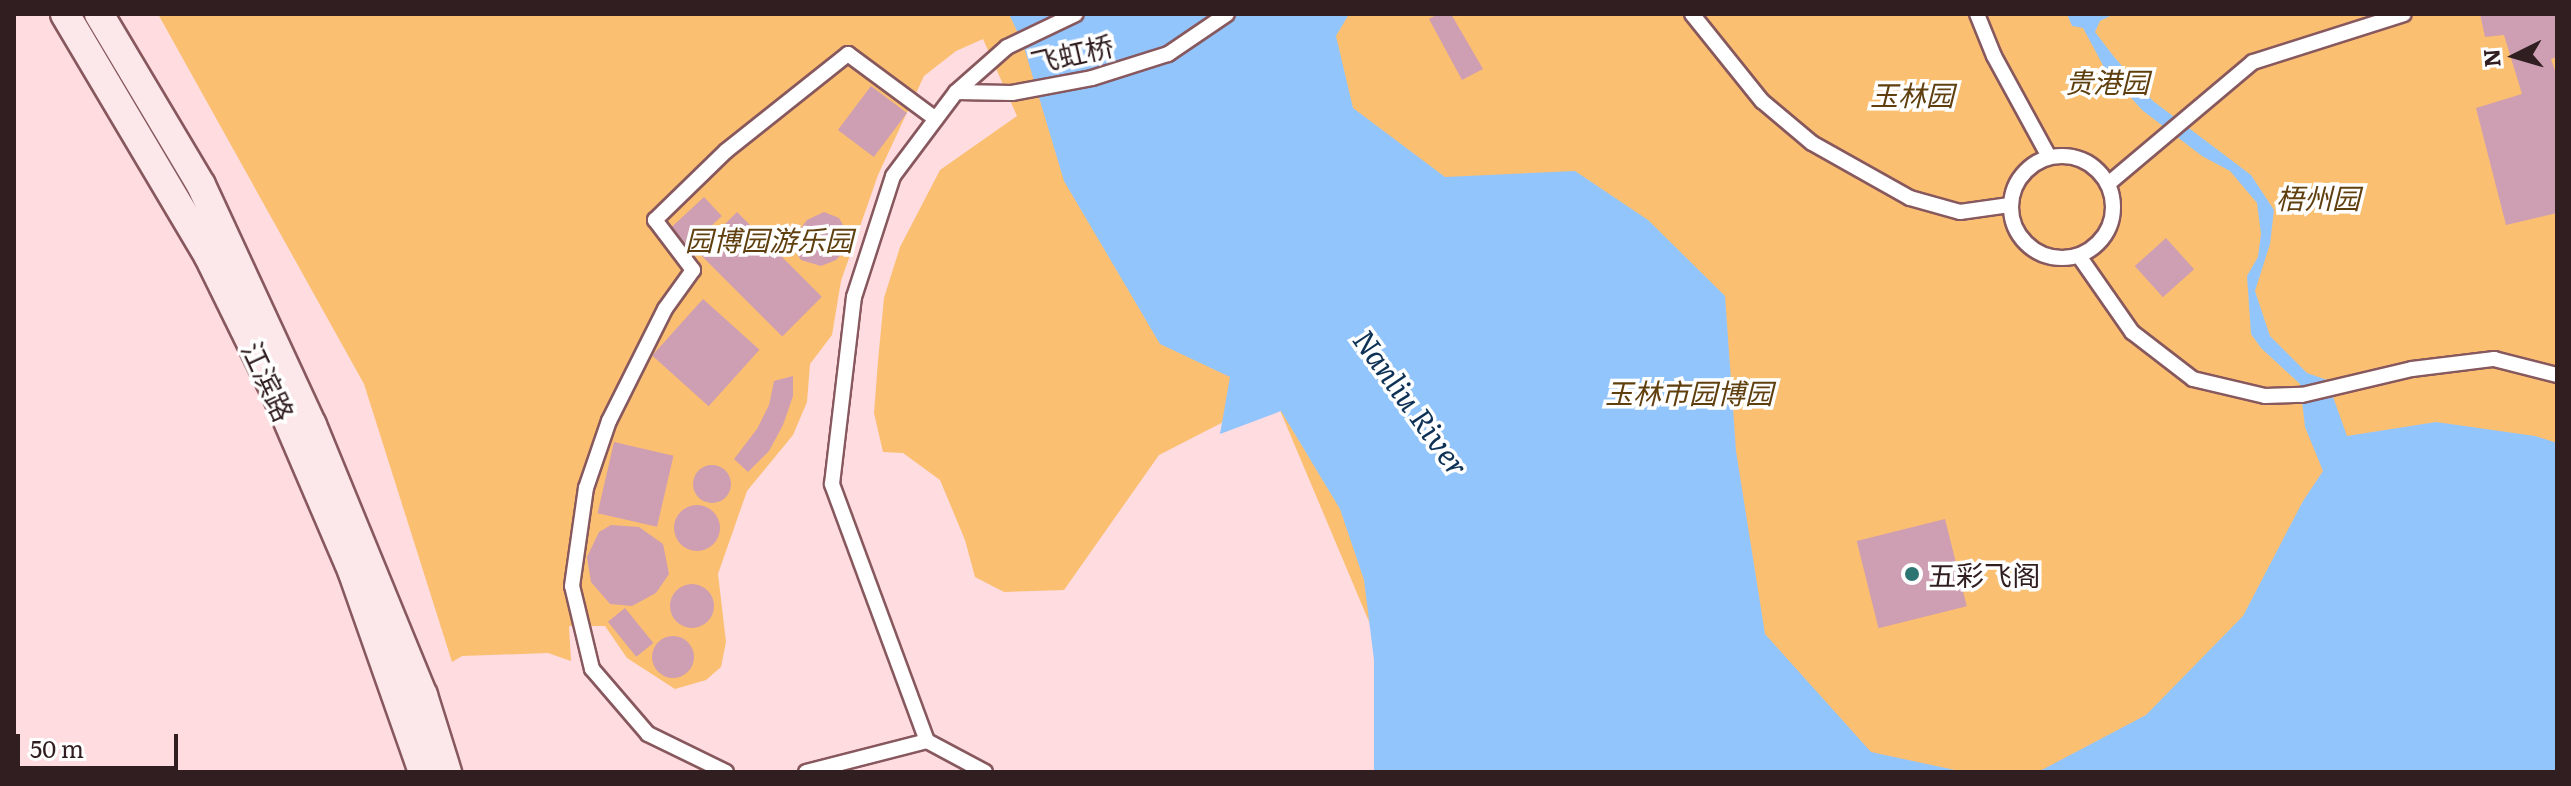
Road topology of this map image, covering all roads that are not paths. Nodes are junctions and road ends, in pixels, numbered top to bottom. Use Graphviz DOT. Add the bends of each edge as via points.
graph roads {
  1 [pos="65,14"];
  2 [pos="99,14"];
  3 [pos="1076,14"];
  4 [pos="1227,14"];
  5 [pos="1692,14"];
  6 [pos="1977,14"];
  7 [pos="2404,14"];
  8 [pos="2371,19"];
  9 [pos="956,92"];
  10 [pos="936,119"];
  11 [pos="2049,157"];
  12 [pos="2108,184"];
  13 [pos="2010,205"];
  14 [pos="2079,256"];
  15 [pos="2557,375"];
  16 [pos="927,741"];
  17 [pos="423,772"];
  18 [pos="447,772"];
  19 [pos="726,772"];
  20 [pos="806,772"];
  21 [pos="985,772"];
  1 -- 17 [label="main road, 江滨路" via="197,234 276,393 353,573"];
  2 -- 18 [label="main road, 江滨路" via="201,185 312,425 423,695"];
  3 -- 9 [label="street, 飞虹桥" via="1007,47"];
  4 -- 9 [label="street, 飞虹桥" via="1168,54 1092,78 1012,93"];
  5 -- 13 [label="street" via="1762,101 1812,143 1910,198 1960,212"];
  6 -- 11 [label="street"];
  7 -- 8 [label="street"];
  8 -- 12 [label="street" via="2253,62"];
  9 -- 10 [label="street, 飞虹桥"];
  10 -- 16 [label="street, 飞虹桥" via="893,176 854,297 832,484"];
  10 -- 19 [label="street" via="848,54 726,151 655,220 693,270 665,309 609,421 586,488 572,586 592,669 648,734"];
  11 -- 12 [label="street" via="2084,160"];
  11 -- 13 [label="street" via="2022,174"];
  12 -- 14 [label="street" via="2112,210 2105,235"];
  13 -- 14 [label="street" via="2019,236 2031,248 2053,258"];
  14 -- 15 [label="street" via="2132,332 2193,379 2265,396 2302,395 2412,369 2494,359"];
  16 -- 20 [label="street"];
  16 -- 21 [label="street"];
}
